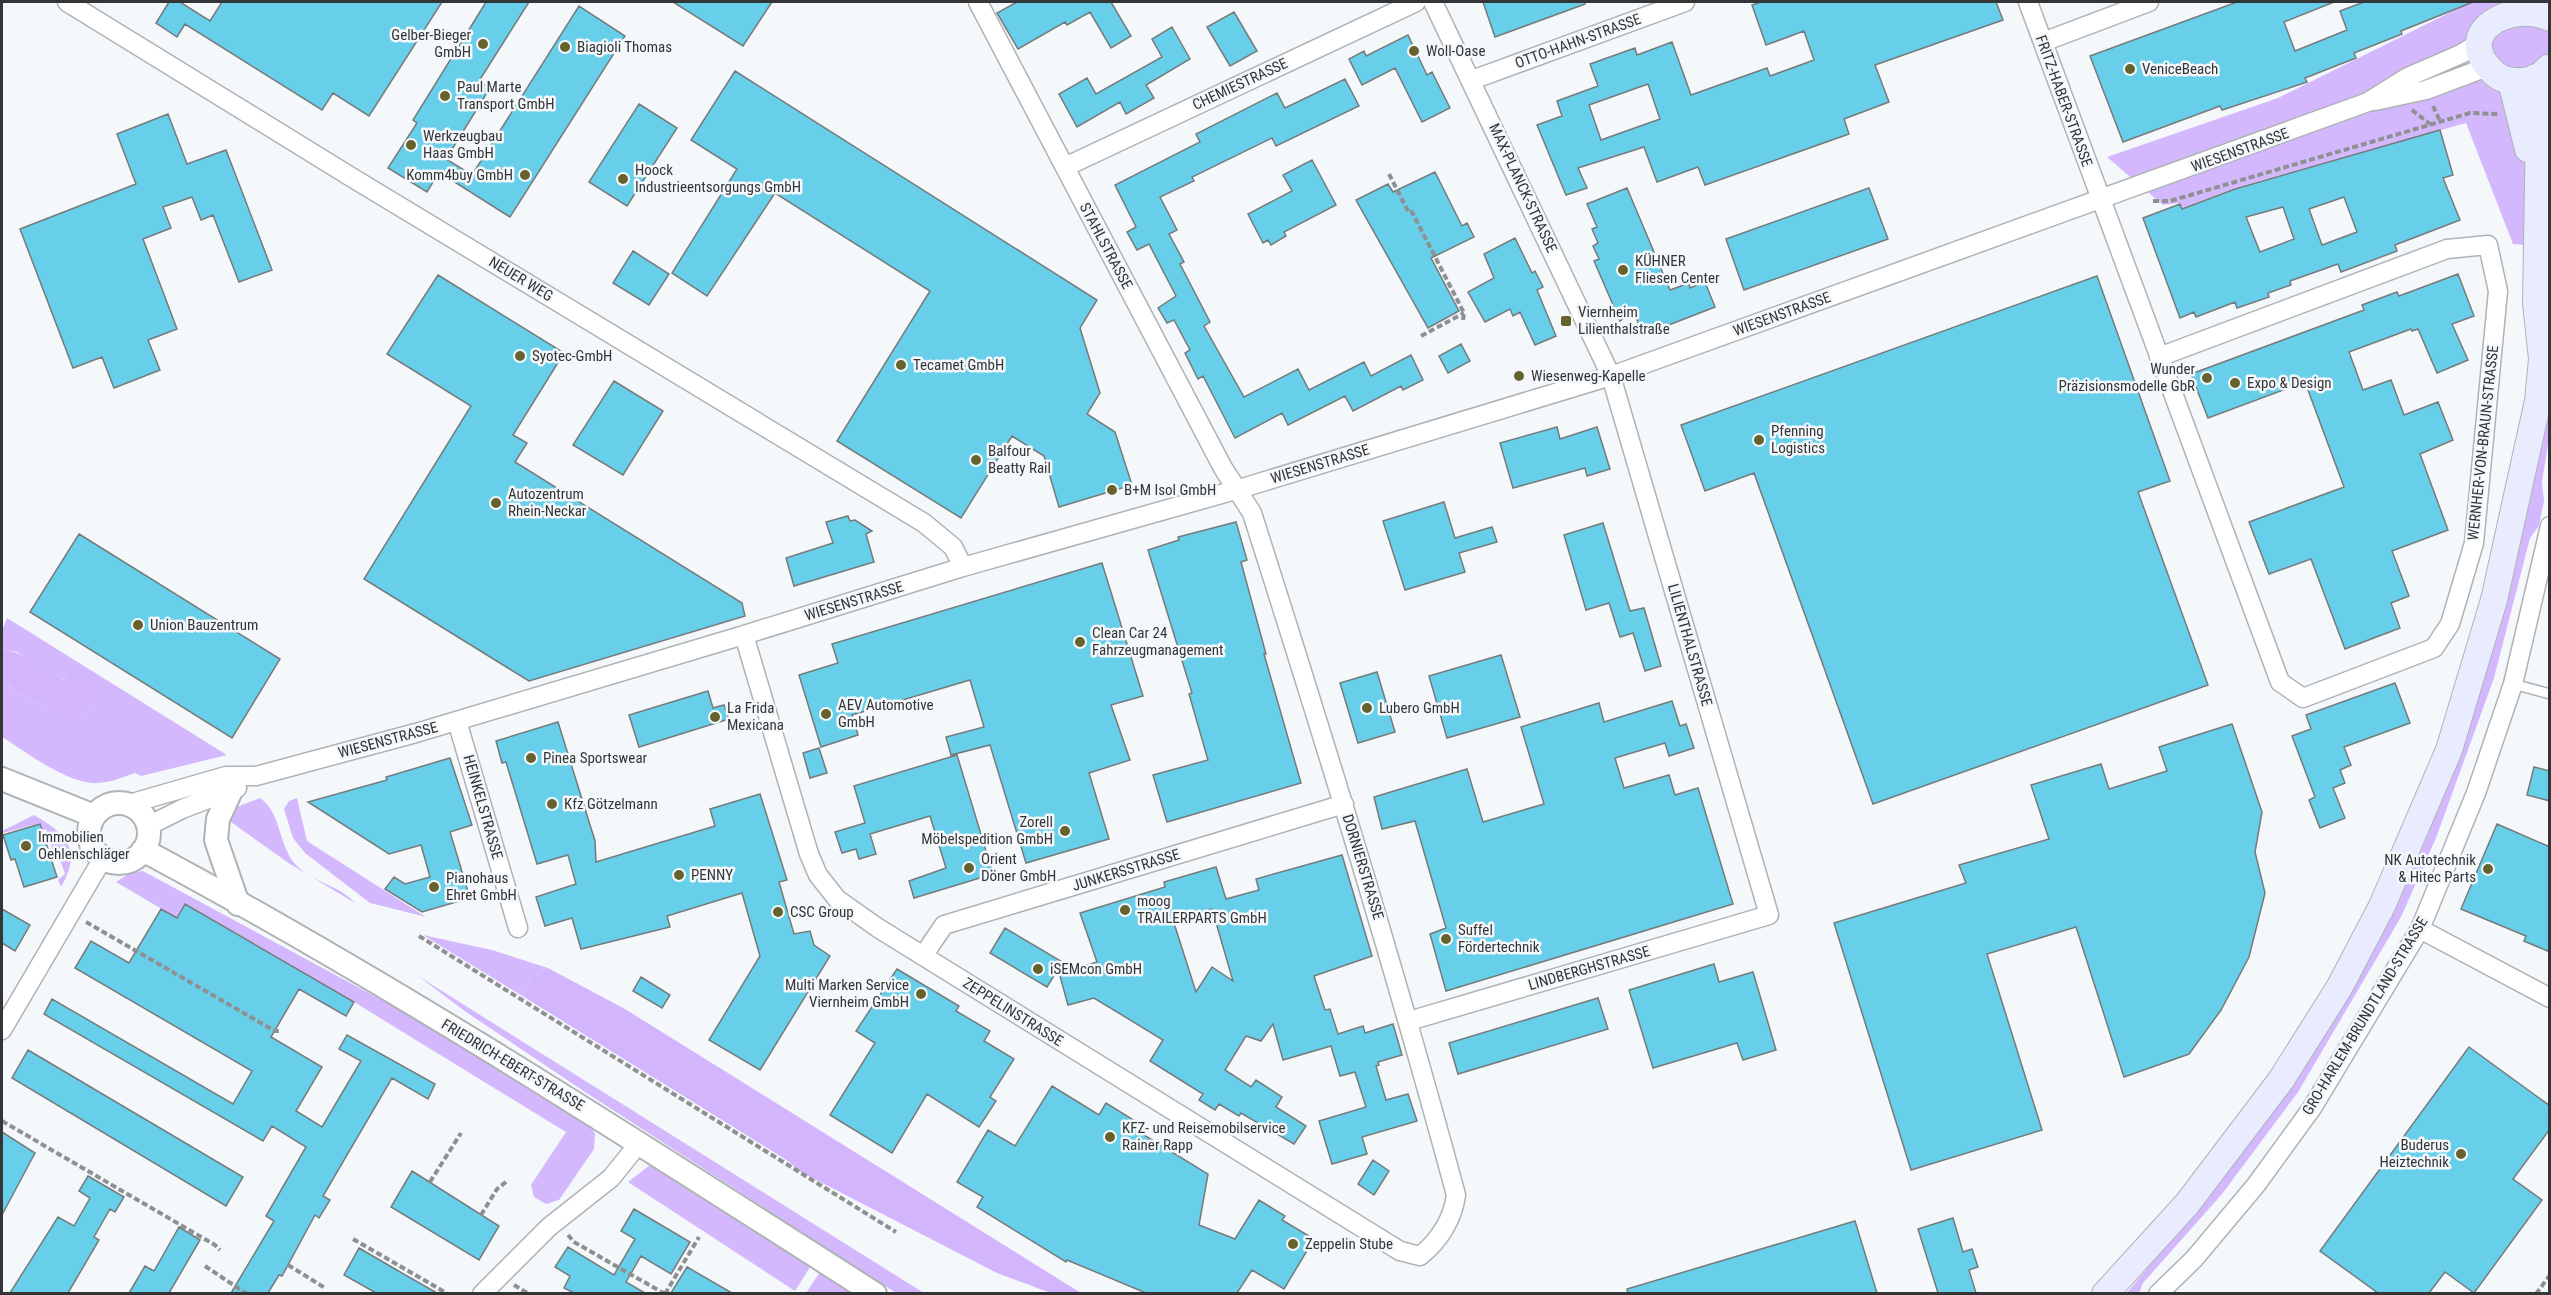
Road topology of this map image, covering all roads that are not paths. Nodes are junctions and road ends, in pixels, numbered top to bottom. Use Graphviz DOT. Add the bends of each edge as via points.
graph roads {
  1 [pos="68,2"];
  2 [pos="978,2"];
  3 [pos="1416,2"];
  4 [pos="1433,2"];
  5 [pos="1685,2"];
  6 [pos="2028,2"];
  7 [pos="2149,2"];
  8 [pos="2512,3"];
  9 [pos="2549,17"];
  10 [pos="2043,42"];
  11 [pos="2478,43"];
  12 [pos="2487,67"];
  13 [pos="2543,72"];
  14 [pos="1472,80"];
  15 [pos="2511,81"];
  16 [pos="2367,102"];
  17 [pos="1065,167"];
  18 [pos="2537,183"];
  19 [pos="2101,200"];
  20 [pos="2543,304"];
  21 [pos="2159,357"];
  22 [pos="1611,376"];
  23 [pos="1239,489"];
  24 [pos="2550,526"];
  25 [pos="963,567"];
  26 [pos="744,635"];
  27 [pos="2513,684"];
  28 [pos="2550,694"];
  29 [pos="457,721"];
  30 [pos="256,776"];
  31 [pos="2,779"];
  32 [pos="230,793"];
  33 [pos="129,804"];
  34 [pos="1344,804"];
  35 [pos="94,816"];
  36 [pos="148,825"];
  37 [pos="143,850"];
  38 [pos="103,858"];
  39 [pos="238,904"];
  40 [pos="1769,915"];
  41 [pos="518,928"];
  42 [pos="2420,929"];
  43 [pos="923,956"];
  44 [pos="2550,998"];
  45 [pos="1409,1021"];
  46 [pos="2,1030"];
  47 [pos="640,1142"];
  48 [pos="1432,1246"];
  49 [pos="482,1293"];
  50 [pos="874,1293"];
  51 [pos="2105,1293"];
  52 [pos="2158,1293"];
  1 -- 25 [label="street, NEUER WEG" via="924,523 953,547"];
  2 -- 17 [label="street, STAHLSTRASSE"];
  3 -- 17 [label="street, CHEMIESTRASSE"];
  4 -- 14 [label="street, MAX-PLANCK-STRASSE"];
  5 -- 14 [label="street, OTTO-HAHN-STRASSE"];
  6 -- 10 [label="street, FRITZ-HABER-STRASSE"];
  7 -- 10 [label="street"];
  8 -- 9 [label="main road" via="2542,10"];
  8 -- 11 [label="main road" via="2484,22"];
  10 -- 19 [label="street, FRITZ-HABER-STRASSE"];
  11 -- 12 [label="main road"];
  11 -- 16 [label="street"];
  12 -- 15 [label="main road"];
  12 -- 16 [label="street" via="2396,99"];
  13 -- 15 [label="main road" via="2524,81"];
  13 -- 18 [label="main road"];
  14 -- 22 [label="street, MAX-PLANCK-STRASSE"];
  15 -- 18 [label="main road"];
  16 -- 19 [label="street, WIESENSTRASSE"];
  17 -- 23 [label="street, STAHLSTRASSE" via="1223,468"];
  18 -- 20 [label="main road"];
  19 -- 21 [label="street, WERNHER-VON-BRAUN-STRASSE"];
  19 -- 22 [label="street, WIESENSTRASSE"];
  20 -- 51 [label="main road" via="2538,401 2494,600 2449,750 2382,906 2339,988 2281,1080 2187,1204"];
  21 -- 21 [label="street, WERNHER-VON-BRAUN-STRASSE" via="2447,249 2488,245 2498,291 2474,543 2450,624 2434,648 2303,698 2280,682"];
  22 -- 23 [label="street, WIESENSTRASSE"];
  22 -- 40 [label="street, LILIENTHALSTRASSE"];
  23 -- 25 [label="street, WIESENSTRASSE"];
  23 -- 34 [label="street, DORNIERSTRASSE" via="1252,513"];
  24 -- 27 [label="street, GRO-HARLEM-BRUNDTLAND-STRASSE"];
  25 -- 26 [label="street, WIESENSTRASSE"];
  26 -- 29 [label="street, WIESENSTRASSE"];
  26 -- 43 [label="street, ZEPPELINSTRASSE" via="809,854 819,875 837,899"];
  27 -- 28 [label="lane"];
  27 -- 42 [label="street, GRO-HARLEM-BRUNDTLAND-STRASSE" via="2476,793"];
  29 -- 30 [label="street, WIESENSTRASSE"];
  29 -- 41 [label="street, HEINKELSTRASSE"];
  30 -- 32 [label="street, WIESENSTRASSE"];
  30 -- 33 [label="street, WIESENSTRASSE" via="226,776"];
  31 -- 35 [label="street"];
  32 -- 36 [label="street, WIESENSTRASSE"];
  32 -- 39 [label="street" via="218,819 216,840"];
  33 -- 35 [label="street" via="110,804"];
  33 -- 36 [label="street" via="142,813"];
  34 -- 43 [label="street, JUNKERSSTRASSE" via="944,925"];
  34 -- 45 [label="street, DORNIERSTRASSE"];
  35 -- 38 [label="street" via="89,834 96,852"];
  36 -- 37 [label="street"];
  37 -- 38 [label="street" via="125,862"];
  37 -- 39 [label="street, FRIEDRICH-EBERT-STRASSE"];
  38 -- 46 [label="street"];
  39 -- 47 [label="street, FRIEDRICH-EBERT-STRASSE"];
  40 -- 45 [label="street, LINDBERGHSTRASSE"];
  42 -- 44 [label="street"];
  42 -- 52 [label="street, GRO-HARLEM-BRUNDTLAND-STRASSE" via="2312,1108 2256,1185 2194,1259"];
  43 -- 48 [label="street, ZEPPELINSTRASSE" via="1400,1251 1420,1256"];
  45 -- 48 [label="street, DORNIERSTRASSE" via="1456,1195 1454,1211"];
  47 -- 49 [label="street" via="611,1178 557,1221"];
  47 -- 50 [label="street, FRIEDRICH-EBERT-STRASSE"];
}
